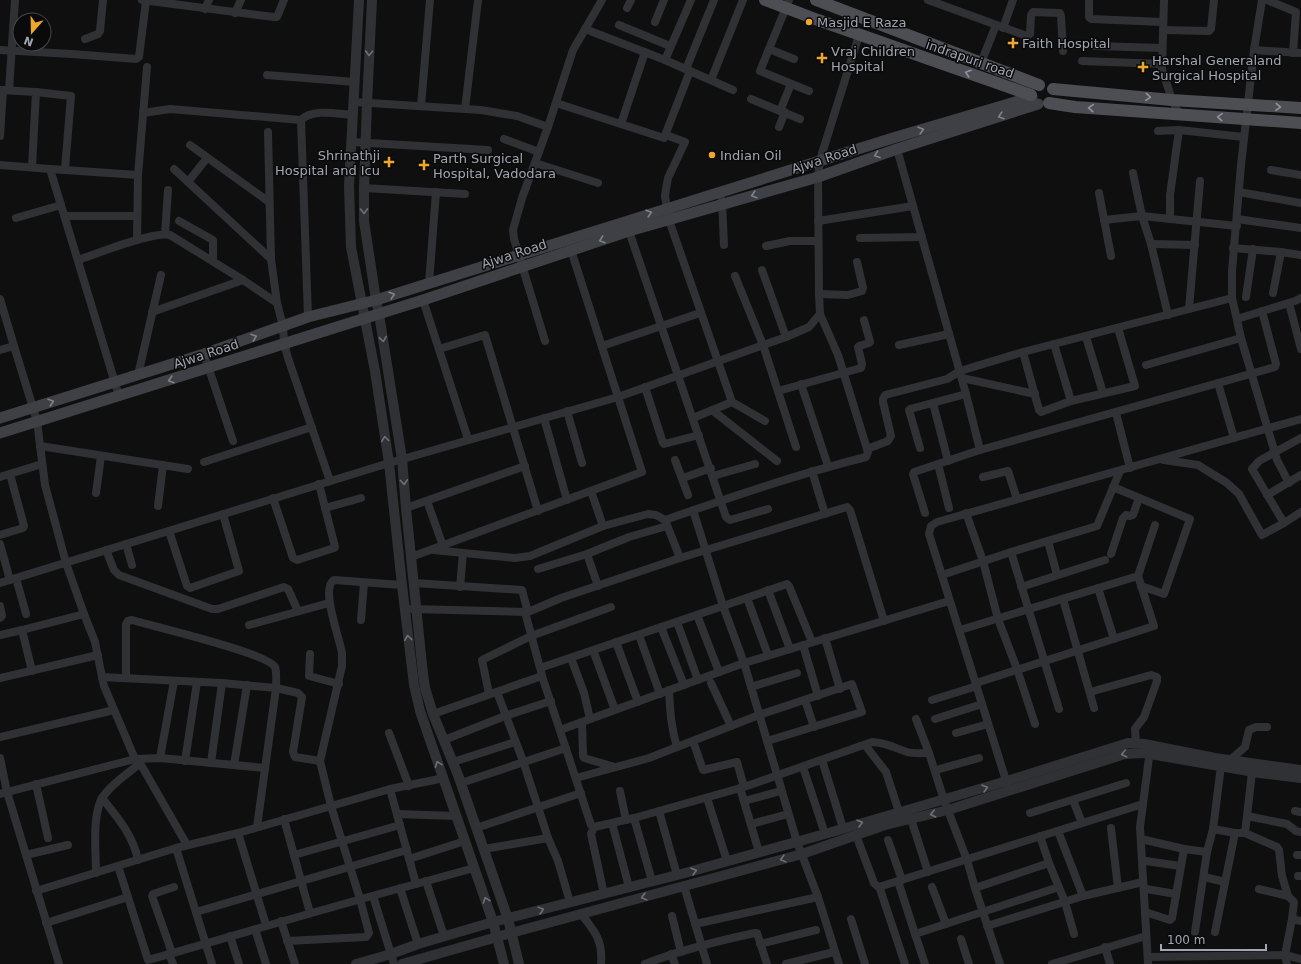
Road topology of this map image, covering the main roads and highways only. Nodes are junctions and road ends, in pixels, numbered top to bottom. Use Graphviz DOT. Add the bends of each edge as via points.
graph roads {
  1 [pos="765,0"];
  2 [pos="816,0"];
  3 [pos="787,4"];
  4 [pos="1039,85"];
  5 [pos="1053,89"];
  6 [pos="1038,100"];
  7 [pos="1301,108"];
  8 [pos="1301,123"];
  9 [pos="0,418"];
  10 [pos="0,433"];
  1 -- 3 [label="main road, indrapuri road"];
  2 -- 4 [label="main road, indrapuri road"];
  6 -- 3 [label="main road, indrapuri road, one-way" via="859,35"];
  4 -- 5 [label="main road" via="1047,85"];
  4 -- 6 [label="main road" via="1035,88"];
  5 -- 6 [label="main road" via="1053,99"];
  5 -- 7 [label="main road, one-way"];
  8 -- 6 [label="main road, indrapuri road, one-way" via="1075,107"];
  9 -- 6 [label="main road, Ajwa Road, one-way" via="204,354 308,317 376,300 820,160"];
  6 -- 10 [label="main road, Ajwa Road, one-way" via="818,177 629,231 423,300"];
}
